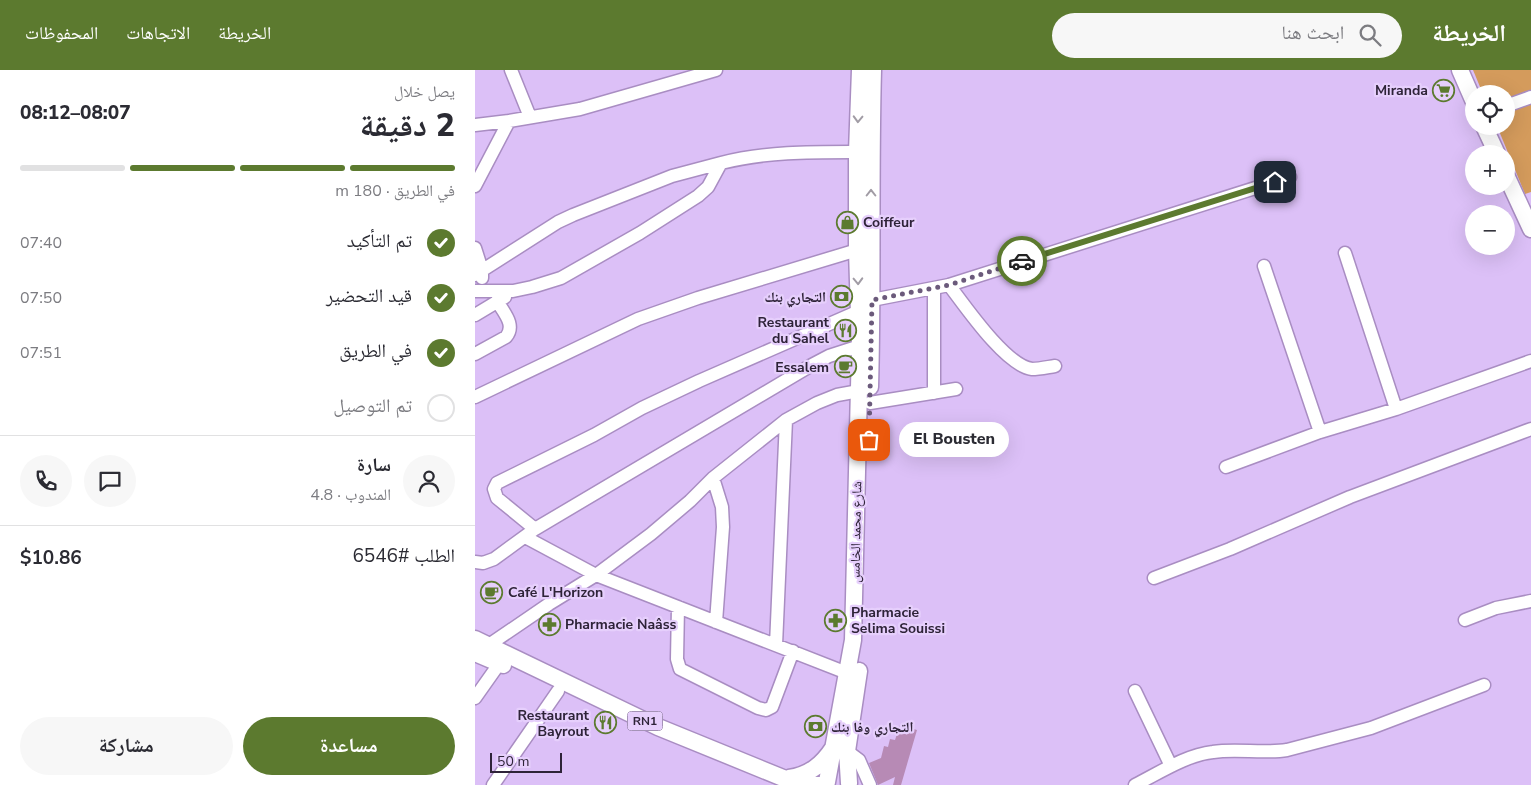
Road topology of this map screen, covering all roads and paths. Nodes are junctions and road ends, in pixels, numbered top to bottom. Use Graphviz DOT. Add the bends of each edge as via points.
graph roads {
  1 [pos="511,70"];
  2 [pos="716,70"];
  3 [pos="860,70"];
  4 [pos="873,70"];
  5 [pos="1460,70"];
  6 [pos="1467,85"];
  7 [pos="1531,97"];
  8 [pos="1515,103"];
  9 [pos="530,117"];
  10 [pos="509,121"];
  11 [pos="475,125"];
  12 [pos="864,152"];
  13 [pos="721,164"];
  14 [pos="1290,177"];
  15 [pos="475,186"];
  16 [pos="1515,190"];
  17 [pos="1527,210"];
  18 [pos="1531,229"];
  19 [pos="475,248"];
  20 [pos="864,248"];
  21 [pos="1345,253"];
  22 [pos="1264,266"];
  23 [pos="479,272"];
  24 [pos="949,285"];
  25 [pos="934,288"];
  26 [pos="479,291"];
  27 [pos="513,291"];
  28 [pos="872,300"];
  29 [pos="497,301"];
  30 [pos="859,311"];
  31 [pos="475,315"];
  32 [pos="860,346"];
  33 [pos="475,354"];
  34 [pos="1531,361"];
  35 [pos="1055,366"];
  36 [pos="957,389"];
  37 [pos="934,393"];
  38 [pos="865,397"];
  39 [pos="475,398"];
  40 [pos="1397,409"];
  41 [pos="786,420"];
  42 [pos="1531,429"];
  43 [pos="1320,432"];
  44 [pos="1226,467"];
  45 [pos="713,478"];
  46 [pos="530,533"];
  47 [pos="475,562"];
  48 [pos="596,575"];
  49 [pos="1154,578"];
  50 [pos="1531,601"];
  51 [pos="678,607"];
  52 [pos="1465,620"];
  53 [pos="716,622"];
  54 [pos="776,645"];
  55 [pos="479,648"];
  56 [pos="793,651"];
  57 [pos="499,664"];
  58 [pos="847,673"];
  59 [pos="1484,684"];
  60 [pos="558,691"];
  61 [pos="1135,691"];
  62 [pos="475,698"];
  63 [pos="841,749"];
  64 [pos="1171,766"];
  65 [pos="777,782"];
  66 [pos="859,783"];
  67 [pos="824,784"];
  68 [pos="493,785"];
  69 [pos="1135,785"];
  1 -- 9 [label="street"];
  2 -- 9 [label="street" via="580,109"];
  3 -- 12 [label="main road, شارع محمد الخامس, one-way"];
  4 -- 12 [label="main road, شارع محمد الخامس"];
  5 -- 6 [label="main road"];
  7 -- 8 [label="street"];
  9 -- 10 [label="street"];
  10 -- 11 [label="street"];
  10 -- 15 [label="street"];
  12 -- 13 [label="street" via="769,154"];
  12 -- 20 [label="main road, شارع محمد الخامس"];
  13 -- 23 [label="street" via="672,176 573,215"];
  13 -- 27 [label="street" via="699,196 640,233 561,278"];
  14 -- 24 [label="street"];
  16 -- 17 [label="main road"];
  17 -- 18 [label="main road"];
  19 -- 23 [label="street"];
  20 -- 28 [label="main road, شارع محمد الخامس"];
  20 -- 30 [label="main road, شارع محمد الخامس, one-way"];
  20 -- 39 [label="street" via="638,319"];
  21 -- 40 [label="street"];
  22 -- 43 [label="street"];
  23 -- 26 [label="street"];
  24 -- 25 [label="street"];
  24 -- 35 [label="street" via="996,344 1014,361 1032,369"];
  25 -- 28 [label="street"];
  25 -- 37 [label="street"];
  26 -- 27 [label="street"];
  27 -- 29 [label="street"];
  28 -- 38 [label="main road, شارع محمد الخامس"];
  29 -- 31 [label="street"];
  29 -- 33 [label="street" via="509,322 510,333"];
  30 -- 32 [label="main road, شارع محمد الخامس"];
  30 -- 46 [label="street" via="642,408 497,483 494,489 497,498"];
  32 -- 38 [label="main road, شارع محمد الخامس"];
  32 -- 46 [label="street" via="829,356 782,382"];
  34 -- 40 [label="street"];
  36 -- 37 [label="street"];
  37 -- 38 [label="street"];
  38 -- 41 [label="street" via="837,395"];
  38 -- 58 [label="main road, شارع محمد الخامس" via="853,640"];
  38 -- 63 [label="main road, شارع محمد الخامس" via="860,663"];
  40 -- 43 [label="street"];
  41 -- 45 [label="street"];
  41 -- 54 [label="street"];
  42 -- 49 [label="street"];
  43 -- 44 [label="street"];
  45 -- 48 [label="street" via="690,501"];
  45 -- 53 [label="street" via="722,507 723,527"];
  46 -- 47 [label="street" via="494,559"];
  46 -- 48 [label="street"];
  48 -- 51 [label="street"];
  48 -- 55 [label="street"];
  50 -- 52 [label="street" via="1496,608"];
  51 -- 53 [label="street"];
  51 -- 56 [label="street" via="677,659 680,669 758,708 766,710 772,707"];
  53 -- 54 [label="street"];
  54 -- 56 [label="street"];
  55 -- 57 [label="main road, RN1"];
  55 -- 65 [label="main road, RN1"];
  56 -- 58 [label="street"];
  57 -- 60 [label="main road, RN1"];
  57 -- 62 [label="street"];
  58 -- 63 [label="main road, شارع محمد الخامس"];
  59 -- 64 [label="street" via="1371,728 1287,750 1211,752"];
  60 -- 65 [label="main road, RN1" via="645,731"];
  60 -- 68 [label="street"];
  61 -- 64 [label="street"];
  63 -- 65 [label="main road" via="814,770"];
  63 -- 66 [label="main road, شارع محمد الخامس"];
  63 -- 67 [label="main road, شارع محمد الخامس"];
  64 -- 69 [label="street"];
  65 -- 67 [label="main road, RN1"];
  66 -- 67 [label="main road, RN1" via="842,780"];
}
